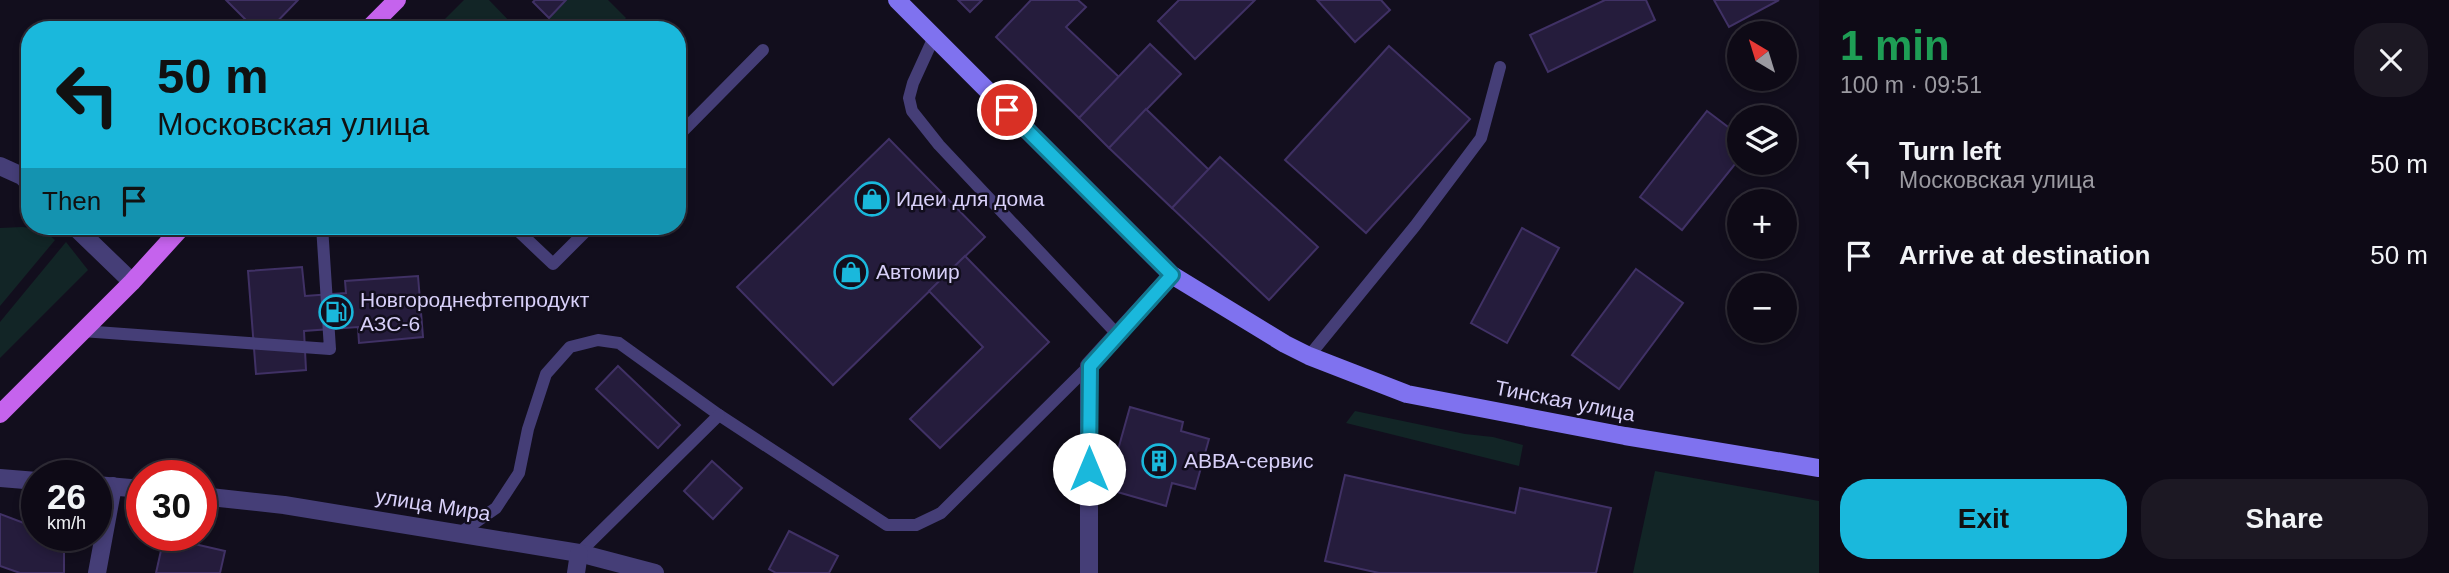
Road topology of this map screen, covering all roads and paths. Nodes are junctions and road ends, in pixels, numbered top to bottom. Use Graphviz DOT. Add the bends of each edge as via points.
graph roads {
  1 [pos="397,0"];
  2 [pos="897,0"];
  3 [pos="376,21"];
  4 [pos="934,37"];
  5 [pos="762,50"];
  6 [pos="1500,67"];
  7 [pos="686,128"];
  8 [pos="0,166"];
  9 [pos="21,176"];
  10 [pos="83,235"];
  11 [pos="175,235"];
  12 [pos="323,235"];
  13 [pos="522,235"];
  14 [pos="581,235"];
  15 [pos="1172,275"];
  16 [pos="132,282"];
  17 [pos="82,331"];
  18 [pos="1117,334"];
  19 [pos="1309,356"];
  20 [pos="1090,366"];
  21 [pos="0,414"];
  22 [pos="719,415"];
  23 [pos="1819,468"];
  24 [pos="0,478"];
  25 [pos="21,480"];
  26 [pos="217,498"];
  27 [pos="460,533"];
  28 [pos="99,551"];
  29 [pos="579,552"];
  30 [pos="97,573"];
  31 [pos="576,573"];
  32 [pos="655,573"];
  33 [pos="1089,573"];
  1 -- 3 [label="main road"];
  2 -- 4 [label="main road, Тинская улица"];
  4 -- 15 [label="main road, Тинская улица"];
  4 -- 18 [label="lane" via="913,83 912,111"];
  5 -- 7 [label="lane"];
  6 -- 19 [label="lane" via="1481,138"];
  8 -- 9 [label="street"];
  10 -- 16 [label="street"];
  11 -- 16 [label="main road"];
  12 -- 17 [label="lane" via="330,349"];
  13 -- 14 [label="lane" via="553,264"];
  15 -- 18 [label="street"];
  15 -- 19 [label="main road, Тинская улица"];
  16 -- 17 [label="main road"];
  17 -- 21 [label="main road"];
  18 -- 20 [label="street"];
  19 -- 23 [label="main road, Тинская улица" via="1407,394"];
  20 -- 22 [label="lane" via="941,513 916,525 887,526"];
  20 -- 33 [label="street"];
  22 -- 27 [label="lane" via="619,343 598,340 570,347 546,374 519,473 496,508"];
  22 -- 29 [label="lane"];
  24 -- 25 [label="street"];
  26 -- 27 [label="street, улица Мира"];
  27 -- 29 [label="street, улица Мира"];
  28 -- 30 [label="street"];
  29 -- 31 [label="street"];
  29 -- 32 [label="street, улица Мира"];
}
